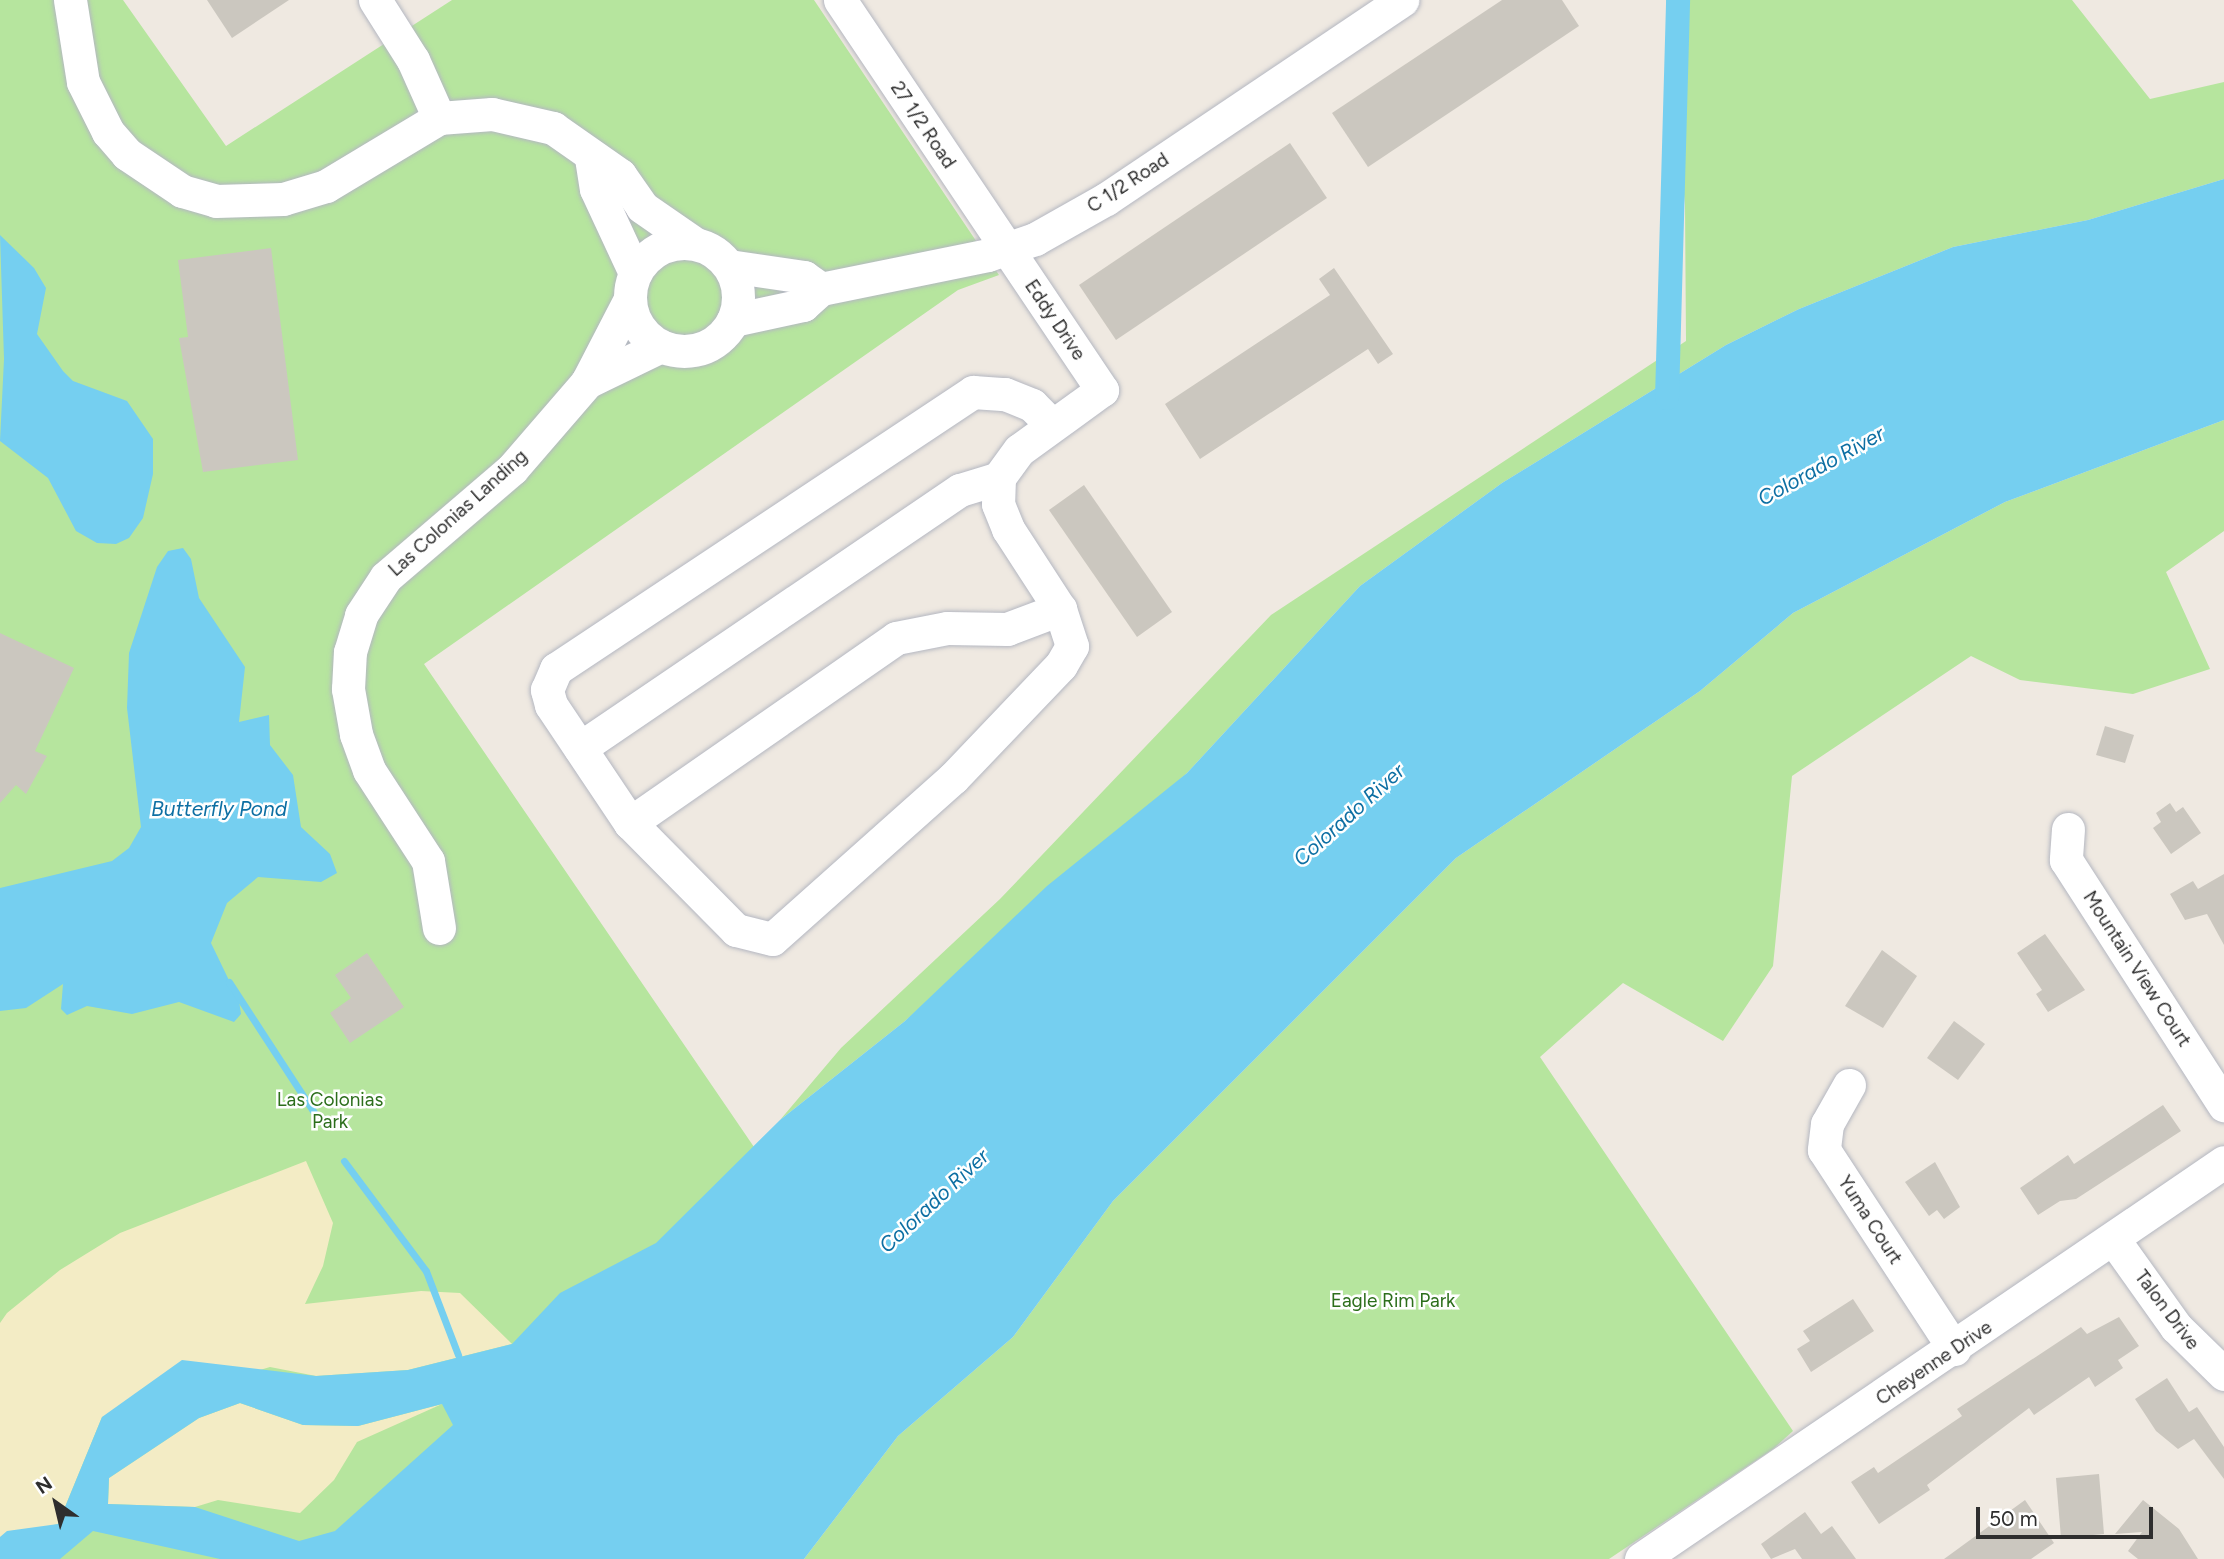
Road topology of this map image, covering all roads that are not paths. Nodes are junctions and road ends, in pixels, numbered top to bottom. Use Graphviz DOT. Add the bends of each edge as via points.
graph roads {
  1 [pos="70,0"];
  2 [pos="374,0"];
  3 [pos="840,0"];
  4 [pos="1402,0"];
  5 [pos="439,118"];
  6 [pos="591,158"];
  7 [pos="694,243"];
  8 [pos="1006,250"];
  9 [pos="729,266"];
  10 [pos="632,287"];
  11 [pos="821,289"];
  12 [pos="733,320"];
  13 [pos="660,346"];
  14 [pos="587,382"];
  15 [pos="1051,424"];
  16 [pos="999,478"];
  17 [pos="1060,609"];
  18 [pos="580,748"];
  19 [pos="630,823"];
  20 [pos="2068,829"];
  21 [pos="439,928"];
  22 [pos="1849,1085"];
  23 [pos="2224,1105"];
  24 [pos="2224,1162"];
  25 [pos="2113,1240"];
  26 [pos="1954,1349"];
  27 [pos="2224,1374"];
  28 [pos="1642,1559"];
  1 -- 5 [label="street" via="83,82 108,132 127,154 182,191 216,201 284,199 326,186"];
  2 -- 5 [label="street" via="413,60"];
  3 -- 8 [label="street, 27 1/2 Road"];
  4 -- 8 [label="street, C 1/2 Road" via="1106,199"];
  5 -- 6 [label="street" via="492,114 523,118 553,128"];
  6 -- 7 [label="street" via="620,176 642,206"];
  6 -- 10 [label="street" via="596,189"];
  7 -- 9 [label="street"];
  7 -- 10 [label="street" via="653,252"];
  8 -- 11 [label="street, C 1/2 Road"];
  8 -- 15 [label="street, Eddy Drive" via="1102,390"];
  9 -- 11 [label="street" via="804,277"];
  9 -- 12 [label="street" via="739,292"];
  10 -- 13 [label="street" via="639,328"];
  10 -- 14 [label="street, Las Colonias Landing"];
  11 -- 12 [label="street, C 1/2 Road" via="803,305"];
  12 -- 13 [label="street" via="702,348"];
  13 -- 14 [label="street, Las Colonias Landing"];
  14 -- 21 [label="street, Las Colonias Landing" via="512,469 386,577 361,615 349,652 348,689 356,734 369,770 428,861"];
  15 -- 16 [label="street" via="1019,450"];
  15 -- 18 [label="street" via="1032,405 1005,394 973,392 572,657 556,669 547,690 551,705"];
  16 -- 17 [label="street" via="998,504 1008,529"];
  16 -- 18 [label="street" via="960,490"];
  17 -- 19 [label="street" via="1007,629 947,628 896,638"];
  17 -- 19 [label="street" via="1072,646 1061,665 953,778 772,939 736,930 656,855"];
  18 -- 19 [label="street"];
  20 -- 23 [label="street, Mountain View Court" via="2066,860"];
  22 -- 26 [label="street, Yuma Court" via="1827,1124 1824,1150"];
  24 -- 25 [label="street, Cheyenne Drive"];
  25 -- 26 [label="street, Cheyenne Drive"];
  25 -- 27 [label="street, Talon Drive" via="2176,1328"];
  26 -- 28 [label="street, Cheyenne Drive"];
}
